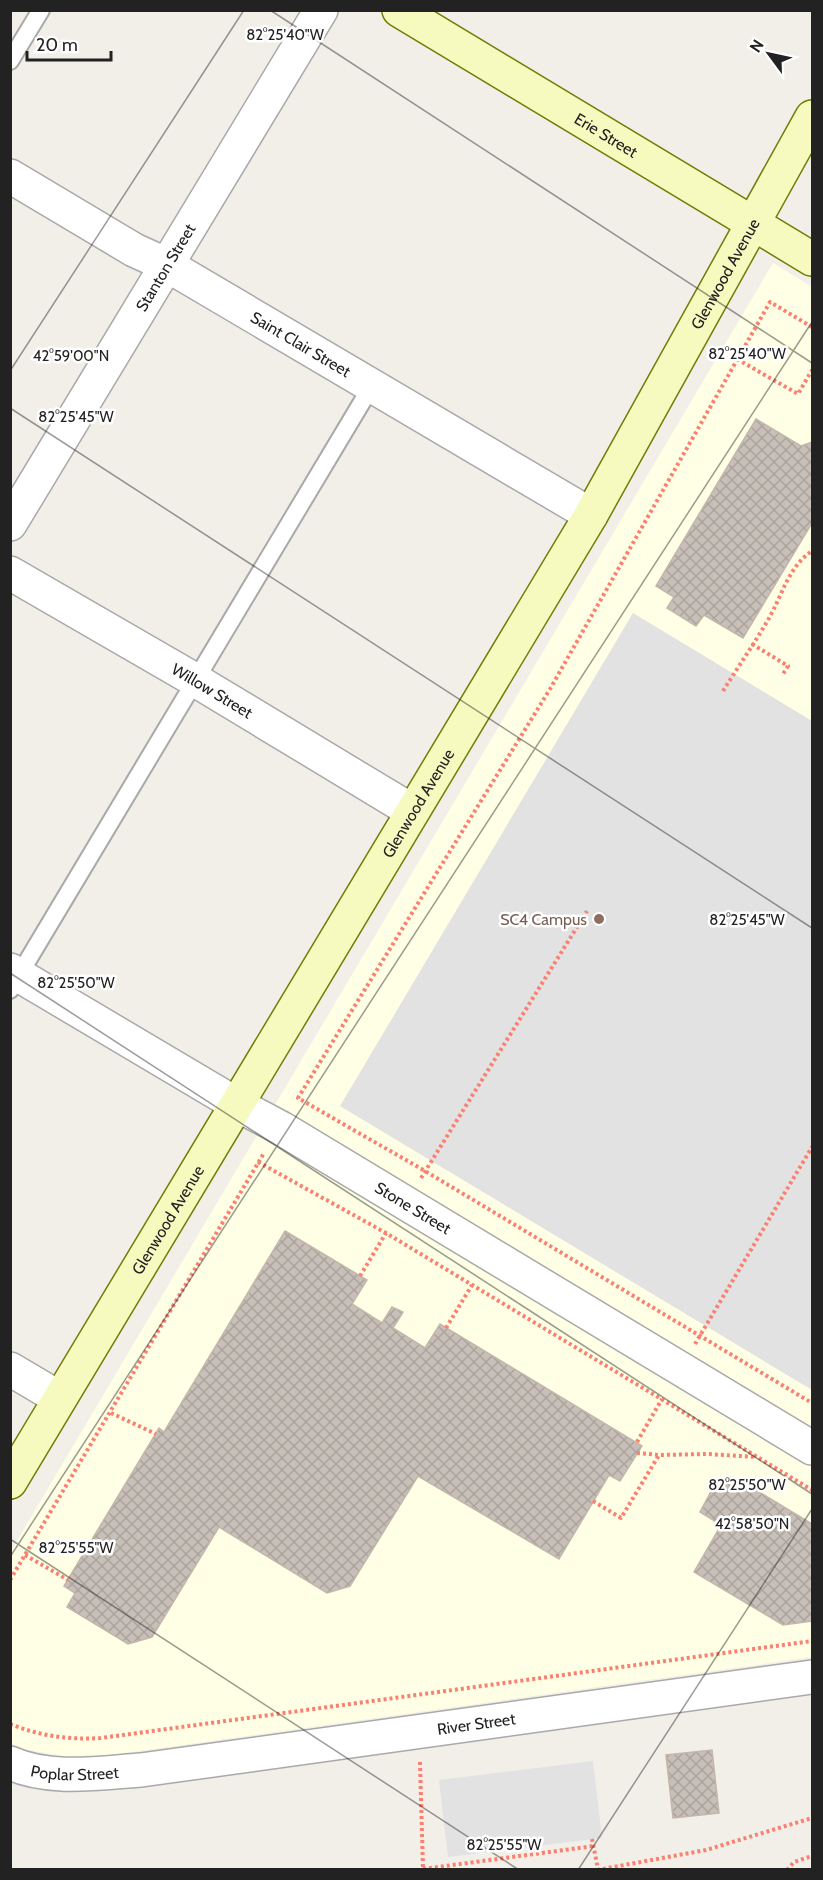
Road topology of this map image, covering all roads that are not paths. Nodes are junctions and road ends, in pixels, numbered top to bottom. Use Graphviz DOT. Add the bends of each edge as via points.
graph roads {
  1 [pos="41,10"];
  2 [pos="321,10"];
  3 [pos="399,10"];
  4 [pos="10,61"];
  5 [pos="813,117"];
  6 [pos="10,176"];
  7 [pos="754,224"];
  8 [pos="813,259"];
  9 [pos="167,265"];
  10 [pos="371,387"];
  11 [pos="591,515"];
  12 [pos="10,524"];
  13 [pos="10,573"];
  14 [pos="195,680"];
  15 [pos="412,811"];
  16 [pos="13,978"];
  17 [pos="236,1104"];
  18 [pos="10,1369"];
  19 [pos="59,1398"];
  20 [pos="813,1448"];
  21 [pos="10,1482"];
  22 [pos="813,1677"];
  23 [pos="10,1764"];
  24 [pos="141,1770"];
  1 -- 4 [label="lane"];
  2 -- 9 [label="street, Stanton Street"];
  3 -- 7 [label="street, Erie Street"];
  5 -- 7 [label="street, Glenwood Avenue"];
  6 -- 9 [label="street, Saint Clair Street" via="134,250"];
  7 -- 8 [label="street, Erie Street"];
  7 -- 11 [label="street, Glenwood Avenue"];
  9 -- 10 [label="street, Saint Clair Street"];
  9 -- 12 [label="street, Stanton Street"];
  10 -- 11 [label="street, Saint Clair Street"];
  10 -- 14 [label="lane"];
  11 -- 15 [label="street, Glenwood Avenue"];
  13 -- 14 [label="street, Willow Street"];
  14 -- 15 [label="street, Willow Street"];
  14 -- 16 [label="lane"];
  15 -- 17 [label="street, Glenwood Avenue"];
  16 -- 17 [label="street, Stone Street"];
  17 -- 19 [label="street, Glenwood Avenue"];
  17 -- 20 [label="street, Stone Street"];
  18 -- 19 [label="street"];
  19 -- 21 [label="street, Glenwood Avenue"];
  22 -- 24 [label="street, River Street"];
  23 -- 24 [label="street, Poplar Street" via="72,1775"];
}
